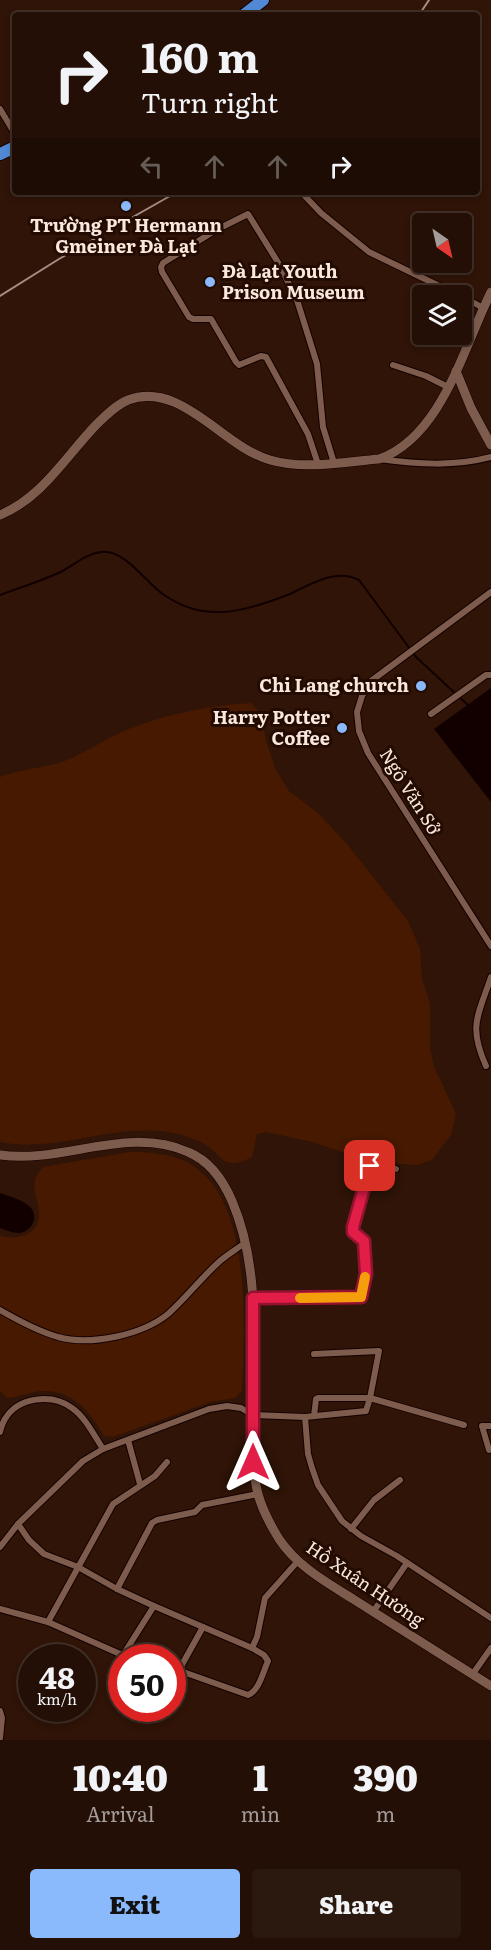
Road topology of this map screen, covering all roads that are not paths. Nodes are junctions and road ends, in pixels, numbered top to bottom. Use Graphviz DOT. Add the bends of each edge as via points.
graph roads {
  1 [pos="263,0"];
  2 [pos="248,12"];
  3 [pos="0,109"];
  4 [pos="12,129"];
  5 [pos="305,195"];
  6 [pos="438,285"];
  7 [pos="491,292"];
  8 [pos="472,302"];
  9 [pos="483,308"];
  10 [pos="393,366"];
  11 [pos="456,371"];
  12 [pos="448,387"];
  13 [pos="491,445"];
  14 [pos="491,457"];
  15 [pos="379,459"];
  16 [pos="334,463"];
  17 [pos="318,464"];
  18 [pos="0,514"];
  19 [pos="491,592"];
  20 [pos="491,675"];
  21 [pos="431,714"];
  22 [pos="491,945"];
  23 [pos="491,977"];
  24 [pos="486,1066"];
  25 [pos="0,1155"];
  26 [pos="396,1169"];
  27 [pos="246,1242"];
  28 [pos="253,1298"];
  29 [pos="0,1310"];
  30 [pos="314,1354"];
  31 [pos="370,1398"];
  32 [pos="253,1415"];
  33 [pos="314,1416"];
  34 [pos="305,1417"];
  35 [pos="464,1425"];
  36 [pos="491,1426"];
  37 [pos="0,1432"];
  38 [pos="128,1440"];
  39 [pos="103,1449"];
  40 [pos="489,1450"];
  41 [pos="167,1462"];
  42 [pos="400,1480"];
  43 [pos="140,1484"];
  44 [pos="258,1494"];
  45 [pos="18,1524"];
  46 [pos="351,1529"];
  47 [pos="0,1547"];
  48 [pos="298,1561"];
  49 [pos="407,1563"];
  50 [pos="78,1567"];
  51 [pos="117,1588"];
  52 [pos="154,1606"];
  53 [pos="0,1609"];
  54 [pos="373,1612"];
  55 [pos="491,1618"];
  56 [pos="48,1622"];
  57 [pos="203,1627"];
  58 [pos="130,1644"];
  59 [pos="108,1648"];
  60 [pos="252,1648"];
  61 [pos="491,1648"];
  62 [pos="186,1653"];
  63 [pos="186,1673"];
  64 [pos="472,1674"];
  65 [pos="491,1686"];
  66 [pos="0,1711"];
  67 [pos="0,1738"];
  1 -- 2 [label="highway"];
  3 -- 4 [label="street"];
  5 -- 6 [label="street" via="369,252"];
  7 -- 9 [label="main road"];
  8 -- 9 [label="street"];
  9 -- 11 [label="main road"];
  10 -- 12 [label="street"];
  11 -- 12 [label="main road"];
  11 -- 13 [label="main road"];
  12 -- 15 [label="main road" via="410,441"];
  14 -- 15 [label="street" via="429,464"];
  15 -- 16 [label="main road"];
  16 -- 17 [label="main road"];
  16 -- 17 [label="street" via="322,427 317,364 297,300 248,214 164,263 162,272 189,317 211,319 239,365 266,357 308,434"];
  17 -- 18 [label="main road" via="285,463 254,455 183,406 166,398 140,397 119,405 104,417 45,484 16,507"];
  19 -- 22 [label="street, Ngô Văn Sở" via="370,681 357,712 362,741"];
  20 -- 21 [label="street"];
  23 -- 24 [label="street" via="475,1033"];
  25 -- 27 [label="main road, Hồ Xuân Hương" via="61,1154 141,1142 170,1145 205,1161 218,1175"];
  26 -- 28 [label="street" via="373,1162 357,1211 353,1232 364,1241 365,1252 361,1297"];
  27 -- 28 [label="main road, Hồ Xuân Hương"];
  27 -- 29 [label="street" via="220,1261 167,1314 142,1330 112,1338 60,1338"];
  28 -- 32 [label="main road, Hồ Xuân Hương"];
  30 -- 31 [label="street" via="379,1351"];
  31 -- 33 [label="street" via="366,1411"];
  31 -- 33 [label="street" via="318,1398"];
  31 -- 35 [label="street"];
  32 -- 34 [label="street"];
  32 -- 38 [label="street" via="227,1406"];
  32 -- 44 [label="main road, Hồ Xuân Hương"];
  33 -- 34 [label="street"];
  34 -- 46 [label="street" via="308,1454 318,1485"];
  36 -- 40 [label="street" via="482,1426"];
  37 -- 39 [label="street" via="5,1418 16,1407 32,1400 58,1401 72,1407"];
  38 -- 39 [label="street"];
  38 -- 43 [label="street"];
  39 -- 45 [label="street" via="83,1461"];
  41 -- 43 [label="street"];
  42 -- 46 [label="street" via="374,1500"];
  43 -- 50 [label="street" via="113,1504"];
  44 -- 48 [label="main road, Hồ Xuân Hương" via="279,1538"];
  44 -- 51 [label="street" via="202,1505 195,1512 152,1523"];
  45 -- 47 [label="street"];
  45 -- 50 [label="street" via="44,1554"];
  46 -- 49 [label="street"];
  48 -- 54 [label="main road, Hồ Xuân Hương"];
  48 -- 60 [label="street" via="265,1598"];
  49 -- 54 [label="street"];
  49 -- 55 [label="street"];
  50 -- 51 [label="street"];
  50 -- 56 [label="street"];
  51 -- 52 [label="street"];
  52 -- 57 [label="street"];
  52 -- 58 [label="street"];
  53 -- 56 [label="street"];
  54 -- 64 [label="main road, Hồ Xuân Hương"];
  56 -- 59 [label="street"];
  57 -- 60 [label="street"];
  57 -- 62 [label="street"];
  60 -- 63 [label="street" via="268,1661 251,1694"];
  61 -- 64 [label="street"];
  64 -- 65 [label="main road, Hồ Xuân Hương"];
  66 -- 67 [label="street"];
}
